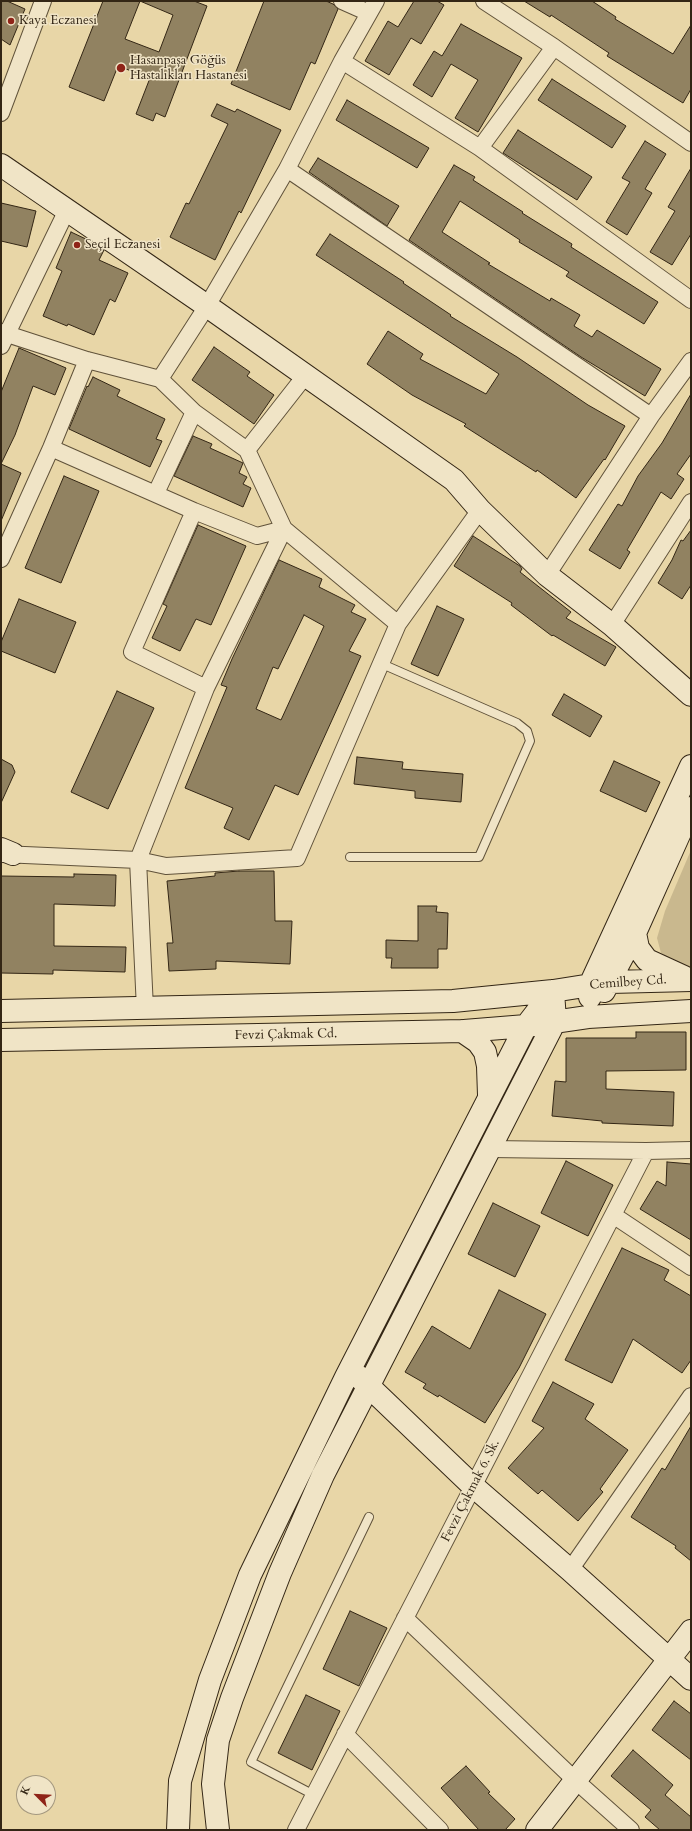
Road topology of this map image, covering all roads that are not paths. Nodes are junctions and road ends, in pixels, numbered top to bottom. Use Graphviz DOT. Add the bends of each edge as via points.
graph roads {
  1 [pos="43,1"];
  2 [pos="342,1"];
  3 [pos="484,1"];
  4 [pos="373,7"];
  5 [pos="554,47"];
  6 [pos="342,61"];
  7 [pos="1,113"];
  8 [pos="691,143"];
  9 [pos="480,148"];
  10 [pos="1,165"];
  11 [pos="287,169"];
  12 [pos="67,210"];
  13 [pos="691,300"];
  14 [pos="208,306"];
  15 [pos="3,337"];
  16 [pos="87,360"];
  17 [pos="691,361"];
  18 [pos="305,376"];
  19 [pos="160,379"];
  20 [pos="194,412"];
  21 [pos="651,416"];
  22 [pos="51,448"];
  23 [pos="247,450"];
  24 [pos="156,493"];
  25 [pos="691,502"];
  26 [pos="480,510"];
  27 [pos="194,511"];
  28 [pos="284,529"];
  29 [pos="1,559"];
  30 [pos="547,575"];
  31 [pos="398,624"];
  32 [pos="612,625"];
  33 [pos="382,664"];
  34 [pos="206,688"];
  35 [pos="691,695"];
  36 [pos="691,766"];
  37 [pos="691,808"];
  38 [pos="5,852"];
  39 [pos="350,857"];
  40 [pos="138,860"];
  41 [pos="635,933"];
  42 [pos="691,980"];
  43 [pos="600,983"];
  44 [pos="560,990"];
  45 [pos="145,1009"];
  46 [pos="1,1011"];
  47 [pos="691,1011"];
  48 [pos="571,1019"];
  49 [pos="526,1026"];
  50 [pos="462,1032"];
  51 [pos="1,1040"];
  52 [pos="489,1098"];
  53 [pos="490,1149"];
  54 [pos="691,1150"];
  55 [pos="646,1151"];
  56 [pos="613,1215"];
  57 [pos="691,1267"];
  58 [pos="350,1368"];
  59 [pos="369,1386"];
  60 [pos="691,1396"];
  61 [pos="474,1486"];
  62 [pos="369,1518"];
  63 [pos="570,1570"];
  64 [pos="405,1618"];
  65 [pos="691,1631"];
  66 [pos="671,1660"];
  67 [pos="691,1679"];
  68 [pos="345,1734"];
  69 [pos="576,1780"];
  70 [pos="314,1795"];
  71 [pos="178,1830"];
  72 [pos="218,1830"];
  73 [pos="296,1830"];
  74 [pos="440,1830"];
  75 [pos="537,1830"];
  76 [pos="631,1830"];
  1 -- 7 [label="street"];
  2 -- 4 [label="street"];
  3 -- 5 [label="street"];
  4 -- 6 [label="street"];
  5 -- 8 [label="street"];
  5 -- 9 [label="street"];
  6 -- 9 [label="street"];
  6 -- 11 [label="street"];
  9 -- 13 [label="street"];
  10 -- 12 [label="street"];
  11 -- 14 [label="street"];
  11 -- 21 [label="street"];
  12 -- 14 [label="street"];
  12 -- 15 [label="street"];
  14 -- 18 [label="street"];
  14 -- 19 [label="street"];
  15 -- 16 [label="street"];
  16 -- 19 [label="street"];
  16 -- 22 [label="street"];
  17 -- 21 [label="street"];
  18 -- 23 [label="street"];
  18 -- 26 [label="street" via="454,480"];
  19 -- 20 [label="street"];
  20 -- 23 [label="street"];
  20 -- 24 [label="street"];
  21 -- 30 [label="street"];
  22 -- 24 [label="street"];
  22 -- 29 [label="street"];
  23 -- 28 [label="street"];
  24 -- 27 [label="street"];
  25 -- 32 [label="street"];
  26 -- 30 [label="street"];
  26 -- 31 [label="street"];
  27 -- 28 [label="street" via="257,536"];
  27 -- 34 [label="street" via="132,652"];
  28 -- 31 [label="street"];
  28 -- 34 [label="street"];
  30 -- 32 [label="street"];
  31 -- 33 [label="street"];
  32 -- 35 [label="street"];
  33 -- 39 [label="lane" via="517,723 527,731 530,741 479,857"];
  33 -- 40 [label="street" via="297,858 166,866"];
  34 -- 40 [label="street"];
  36 -- 43 [label="street"];
  37 -- 41 [label="street"];
  38 -- 40 [label="street"];
  40 -- 45 [label="street"];
  41 -- 42 [label="street" via="638,948 647,960 666,971"];
  41 -- 43 [label="street"];
  42 -- 43 [label="street, Cemilbey Cd."];
  43 -- 44 [label="street, Cemilbey Cd."];
  43 -- 48 [label="street"];
  44 -- 45 [label="street" via="453,1001"];
  44 -- 48 [label="street"];
  44 -- 49 [label="street"];
  45 -- 46 [label="street"];
  47 -- 48 [label="street"];
  48 -- 49 [label="street, Fevzi Çakmak Cd."];
  48 -- 53 [label="street"];
  49 -- 50 [label="street, Fevzi Çakmak Cd."];
  49 -- 52 [label="street"];
  50 -- 51 [label="street, Fevzi Çakmak Cd."];
  50 -- 52 [label="street" via="478,1042 485,1052"];
  52 -- 58 [label="street"];
  53 -- 55 [label="street"];
  53 -- 59 [label="street"];
  54 -- 55 [label="street"];
  55 -- 56 [label="street, Fevzi Çakmak 6. Sk."];
  56 -- 57 [label="street"];
  56 -- 61 [label="street, Fevzi Çakmak 6. Sk."];
  58 -- 59 [label="street"];
  58 -- 71 [label="street" via="250,1575 210,1680 180,1781"];
  59 -- 61 [label="street"];
  59 -- 72 [label="street" via="323,1475 280,1573 232,1698 218,1740 213,1784"];
  60 -- 63 [label="street"];
  61 -- 63 [label="street"];
  61 -- 64 [label="street, Fevzi Çakmak 6. Sk."];
  62 -- 70 [label="lane" via="251,1762"];
  63 -- 66 [label="street"];
  64 -- 68 [label="street, Fevzi Çakmak 6. Sk."];
  64 -- 69 [label="street"];
  65 -- 66 [label="street"];
  66 -- 67 [label="street"];
  66 -- 69 [label="street"];
  68 -- 70 [label="street, Fevzi Çakmak 6. Sk."];
  68 -- 74 [label="street"];
  69 -- 75 [label="street"];
  69 -- 76 [label="street"];
  70 -- 73 [label="street, Fevzi Çakmak 6. Sk."];
}
